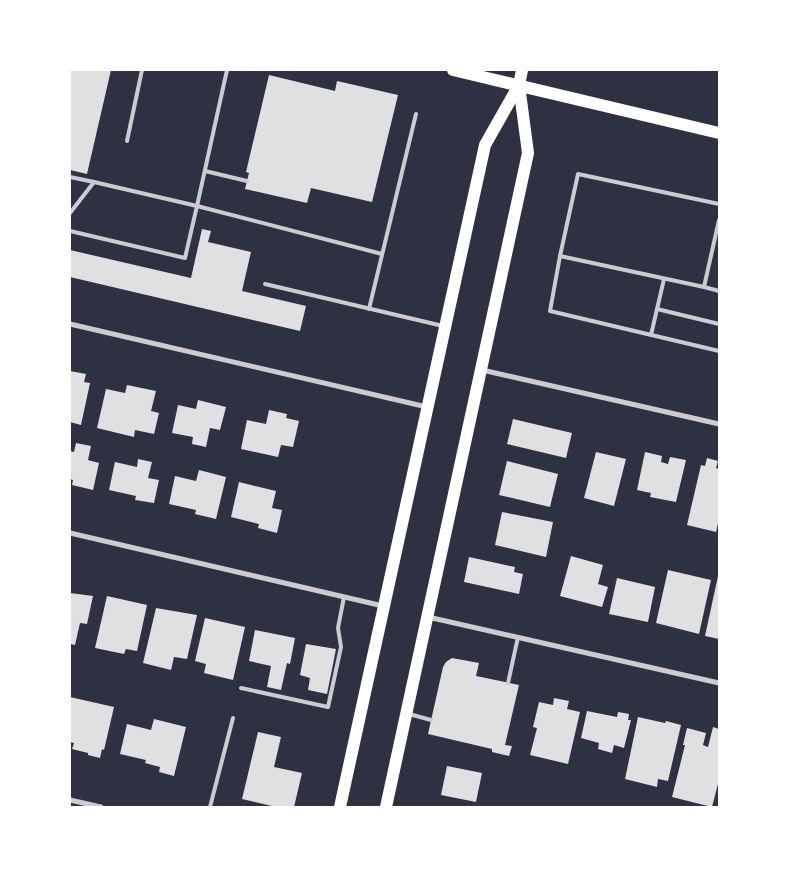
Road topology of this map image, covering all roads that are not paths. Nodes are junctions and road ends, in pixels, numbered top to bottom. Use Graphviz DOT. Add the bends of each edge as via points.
graph roads {
  1 [pos="142,70"];
  2 [pos="227,70"];
  3 [pos="453,70"];
  4 [pos="522,70"];
  5 [pos="519,85"];
  6 [pos="416,114"];
  7 [pos="719,133"];
  8 [pos="127,140"];
  9 [pos="205,171"];
  10 [pos="70,177"];
  11 [pos="247,181"];
  12 [pos="94,182"];
  13 [pos="719,204"];
  14 [pos="197,206"];
  15 [pos="70,212"];
  16 [pos="719,220"];
  17 [pos="70,231"];
  18 [pos="382,254"];
  19 [pos="560,256"];
  20 [pos="664,279"];
  21 [pos="265,284"];
  22 [pos="704,288"];
  23 [pos="719,291"];
  24 [pos="369,308"];
  25 [pos="657,309"];
  26 [pos="70,324"];
  27 [pos="719,324"];
  28 [pos="445,326"];
  29 [pos="651,335"];
  30 [pos="719,351"];
  31 [pos="481,370"];
  32 [pos="427,408"];
  33 [pos="719,424"];
  34 [pos="70,533"];
  35 [pos="344,597"];
  36 [pos="383,606"];
  37 [pos="428,617"];
  38 [pos="518,637"];
  39 [pos="508,682"];
  40 [pos="719,683"];
  41 [pos="241,688"];
  42 [pos="406,714"];
  43 [pos="233,718"];
  44 [pos="431,720"];
  45 [pos="70,800"];
  46 [pos="98,807"];
  47 [pos="210,807"];
  48 [pos="340,807"];
  49 [pos="386,807"];
  1 -- 8 [label="lane"];
  2 -- 9 [label="lane"];
  3 -- 5 [label="main road"];
  4 -- 5 [label="main road"];
  5 -- 7 [label="main road"];
  5 -- 28 [label="main road" via="485,145"];
  5 -- 31 [label="main road" via="528,154"];
  6 -- 18 [label="lane"];
  9 -- 11 [label="lane"];
  9 -- 14 [label="lane"];
  10 -- 12 [label="lane"];
  12 -- 14 [label="lane"];
  12 -- 15 [label="lane"];
  13 -- 19 [label="lane" via="578,174"];
  14 -- 17 [label="lane" via="185,258"];
  14 -- 18 [label="lane"];
  16 -- 22 [label="lane"];
  18 -- 24 [label="lane"];
  19 -- 20 [label="lane"];
  19 -- 29 [label="lane" via="550,311"];
  20 -- 22 [label="lane"];
  20 -- 25 [label="lane"];
  21 -- 24 [label="lane"];
  22 -- 23 [label="lane"];
  24 -- 28 [label="lane"];
  25 -- 27 [label="lane"];
  25 -- 29 [label="lane"];
  26 -- 32 [label="street"];
  28 -- 32 [label="main road"];
  29 -- 30 [label="lane"];
  31 -- 33 [label="street"];
  31 -- 37 [label="main road"];
  32 -- 36 [label="main road"];
  34 -- 35 [label="street"];
  35 -- 36 [label="street"];
  35 -- 41 [label="lane" via="338,628 341,647 328,707"];
  36 -- 48 [label="main road"];
  37 -- 38 [label="street"];
  37 -- 42 [label="main road"];
  38 -- 39 [label="lane"];
  38 -- 40 [label="street"];
  42 -- 44 [label="lane"];
  42 -- 49 [label="main road"];
  43 -- 47 [label="lane"];
  45 -- 46 [label="street"];
}
